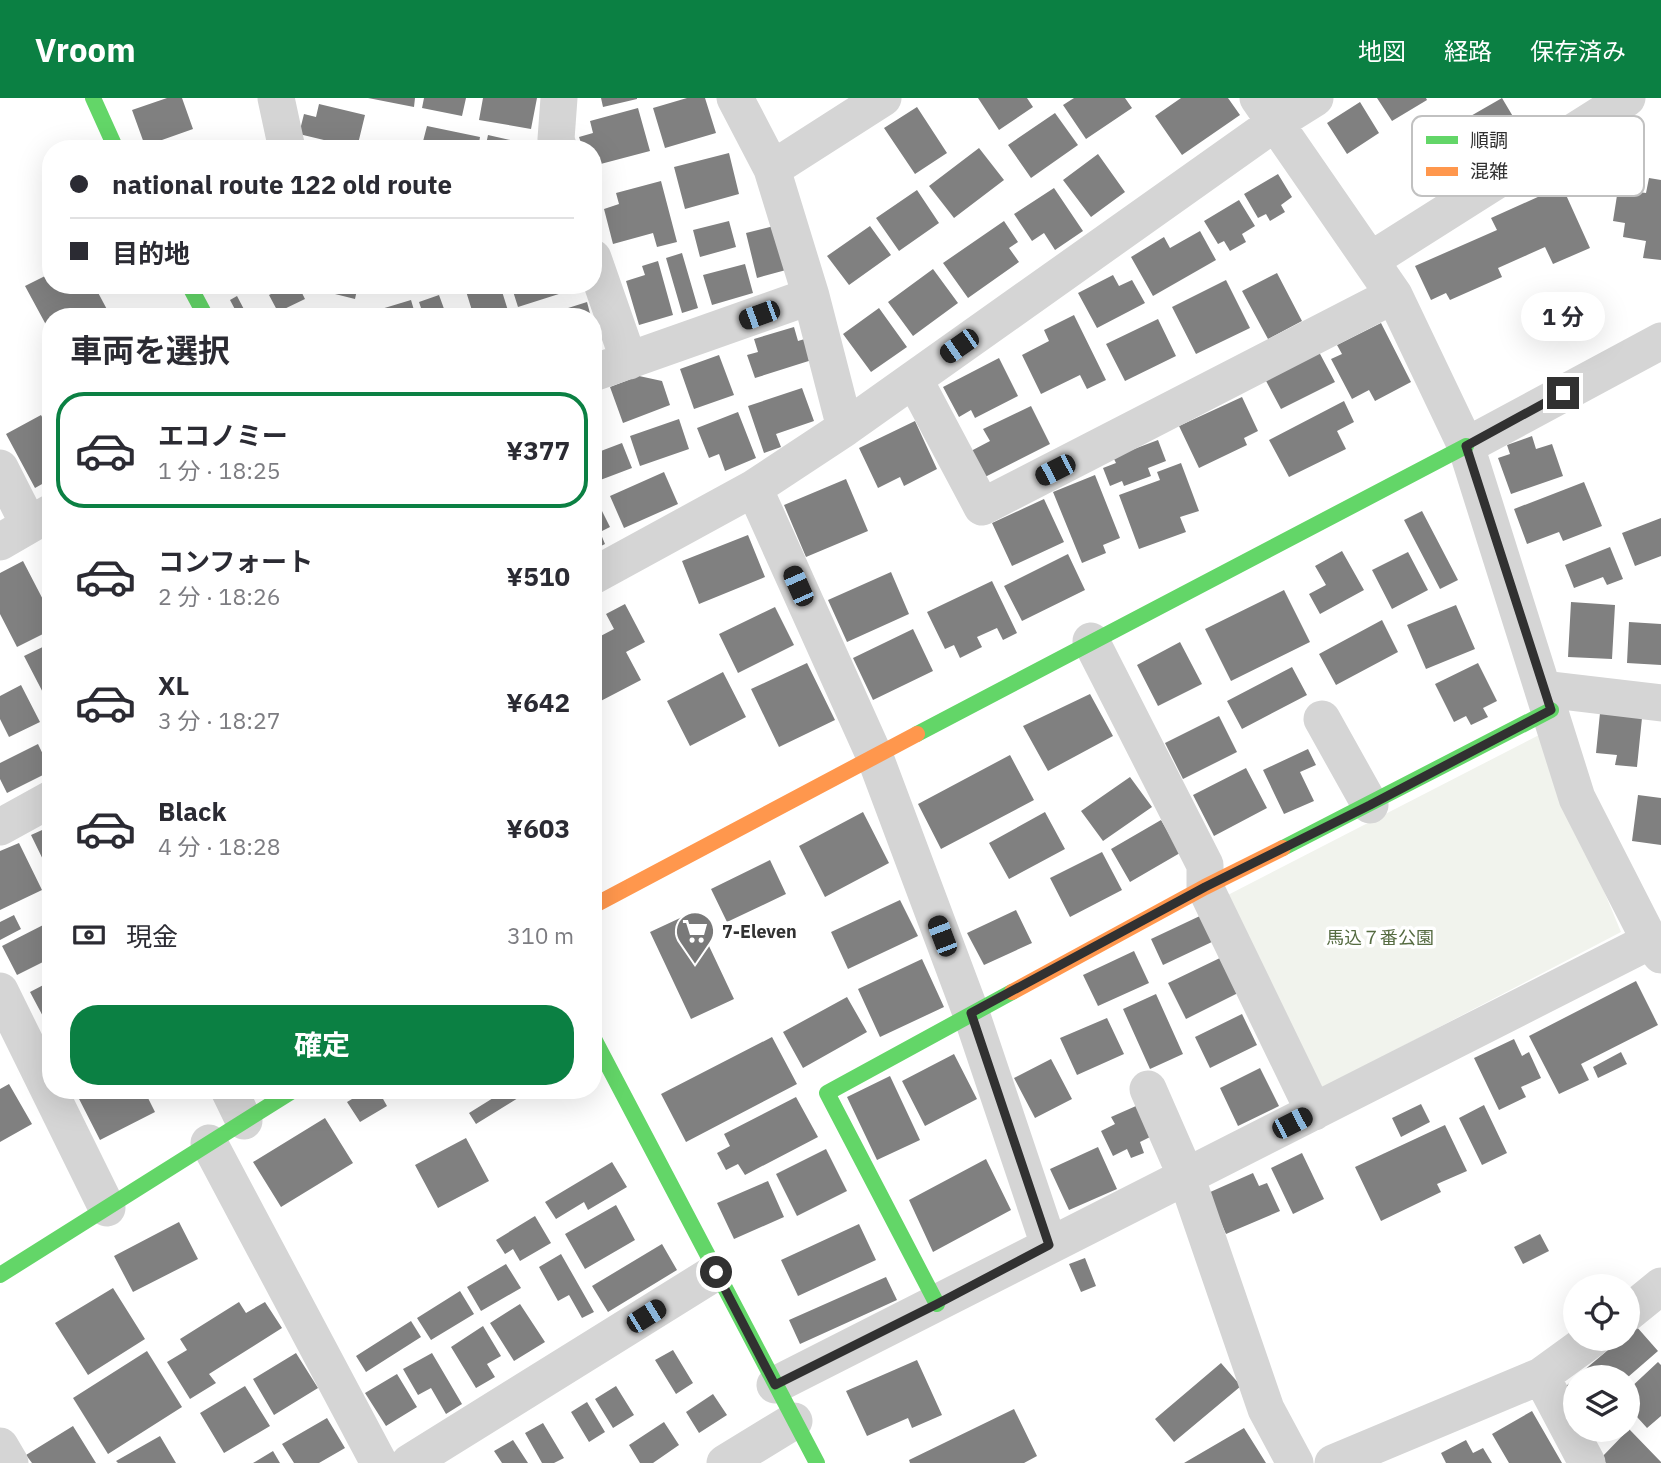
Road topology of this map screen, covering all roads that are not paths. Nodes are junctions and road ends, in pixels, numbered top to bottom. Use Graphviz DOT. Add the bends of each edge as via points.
graph roads {
  1 [pos="93,98"];
  2 [pos="276,98"];
  3 [pos="559,98"];
  4 [pos="735,98"];
  5 [pos="883,98"];
  6 [pos="1315,98"];
  7 [pos="1627,98"];
  8 [pos="1266,110"];
  9 [pos="1599,116"];
  10 [pos="112,140"];
  11 [pos="285,140"];
  12 [pos="556,140"];
  13 [pos="772,169"];
  14 [pos="1472,196"];
  15 [pos="1371,260"];
  16 [pos="602,284"];
  17 [pos="1395,295"];
  18 [pos="811,296"];
  19 [pos="1661,341"];
  20 [pos="629,361"];
  21 [pos="602,370"];
  22 [pos="914,379"];
  23 [pos="845,428"];
  24 [pos="1466,446"];
  25 [pos="0,468"];
  26 [pos="754,488"];
  27 [pos="27,527"];
  28 [pos="602,571"];
  29 [pos="1091,641"];
  30 [pos="1547,699"];
  31 [pos="1661,704"];
  32 [pos="1322,719"];
  33 [pos="875,757"];
  34 [pos="42,804"];
  35 [pos="1370,805"];
  36 [pos="0,827"];
  37 [pos="1205,887"];
  38 [pos="602,901"];
  39 [pos="1656,948"];
  40 [pos="0,991"];
  41 [pos="971,1013"];
  42 [pos="602,1054"];
  43 [pos="42,1076"];
  44 [pos="1148,1089"];
  45 [pos="53,1099"];
  46 [pos="262,1099"];
  47 [pos="237,1106"];
  48 [pos="1314,1112"];
  49 [pos="209,1143"];
  50 [pos="1186,1177"];
  51 [pos="107,1208"];
  52 [pos="1049,1245"];
  53 [pos="716,1272"];
  54 [pos="0,1275"];
  55 [pos="937,1304"];
  56 [pos="1575,1351"];
  57 [pos="1541,1376"];
  58 [pos="775,1385"];
  59 [pos="794,1421"];
  60 [pos="0,1446"];
  61 [pos="10,1463"];
  62 [pos="379,1463"];
  63 [pos="409,1463"];
  64 [pos="725,1463"];
  65 [pos="817,1463"];
  66 [pos="1295,1463"];
  67 [pos="1333,1463"];
  68 [pos="1587,1463"];
  1 -- 10 [label="street"];
  2 -- 11 [label="street"];
  3 -- 12 [label="street"];
  4 -- 13 [label="street"];
  5 -- 13 [label="street"];
  6 -- 8 [label="street"];
  7 -- 9 [label="street"];
  8 -- 15 [label="street"];
  8 -- 22 [label="street"];
  13 -- 18 [label="street"];
  14 -- 15 [label="street"];
  15 -- 17 [label="street"];
  16 -- 20 [label="street"];
  17 -- 22 [label="street" via="982,507"];
  17 -- 24 [label="street"];
  18 -- 20 [label="street"];
  18 -- 23 [label="street"];
  19 -- 24 [label="street"];
  20 -- 21 [label="street"];
  22 -- 23 [label="street"];
  23 -- 26 [label="street"];
  24 -- 29 [label="street"];
  24 -- 30 [label="street"];
  25 -- 27 [label="street"];
  26 -- 28 [label="street"];
  26 -- 33 [label="street"];
  29 -- 33 [label="street"];
  29 -- 37 [label="street" via="1205,865"];
  30 -- 31 [label="street"];
  30 -- 35 [label="street"];
  30 -- 39 [label="street" via="1577,798"];
  32 -- 35 [label="street"];
  33 -- 38 [label="street"];
  33 -- 41 [label="street"];
  34 -- 36 [label="street"];
  35 -- 37 [label="street"];
  37 -- 41 [label="street"];
  37 -- 48 [label="street"];
  39 -- 48 [label="street"];
  40 -- 43 [label="street"];
  41 -- 52 [label="street"];
  41 -- 55 [label="street" via="827,1093"];
  42 -- 53 [label="street"];
  44 -- 50 [label="street"];
  45 -- 51 [label="street"];
  46 -- 47 [label="street"];
  47 -- 49 [label="street"];
  48 -- 50 [label="street"];
  49 -- 51 [label="street"];
  49 -- 62 [label="street"];
  50 -- 52 [label="street"];
  50 -- 66 [label="street" via="1266,1409"];
  51 -- 54 [label="street"];
  52 -- 55 [label="street"];
  53 -- 58 [label="street"];
  53 -- 63 [label="street"];
  55 -- 58 [label="street"];
  56 -- 57 [label="street"];
  57 -- 67 [label="street"];
  57 -- 68 [label="street"];
  58 -- 59 [label="street"];
  59 -- 64 [label="street"];
  59 -- 65 [label="street"];
  60 -- 61 [label="street"];
}
